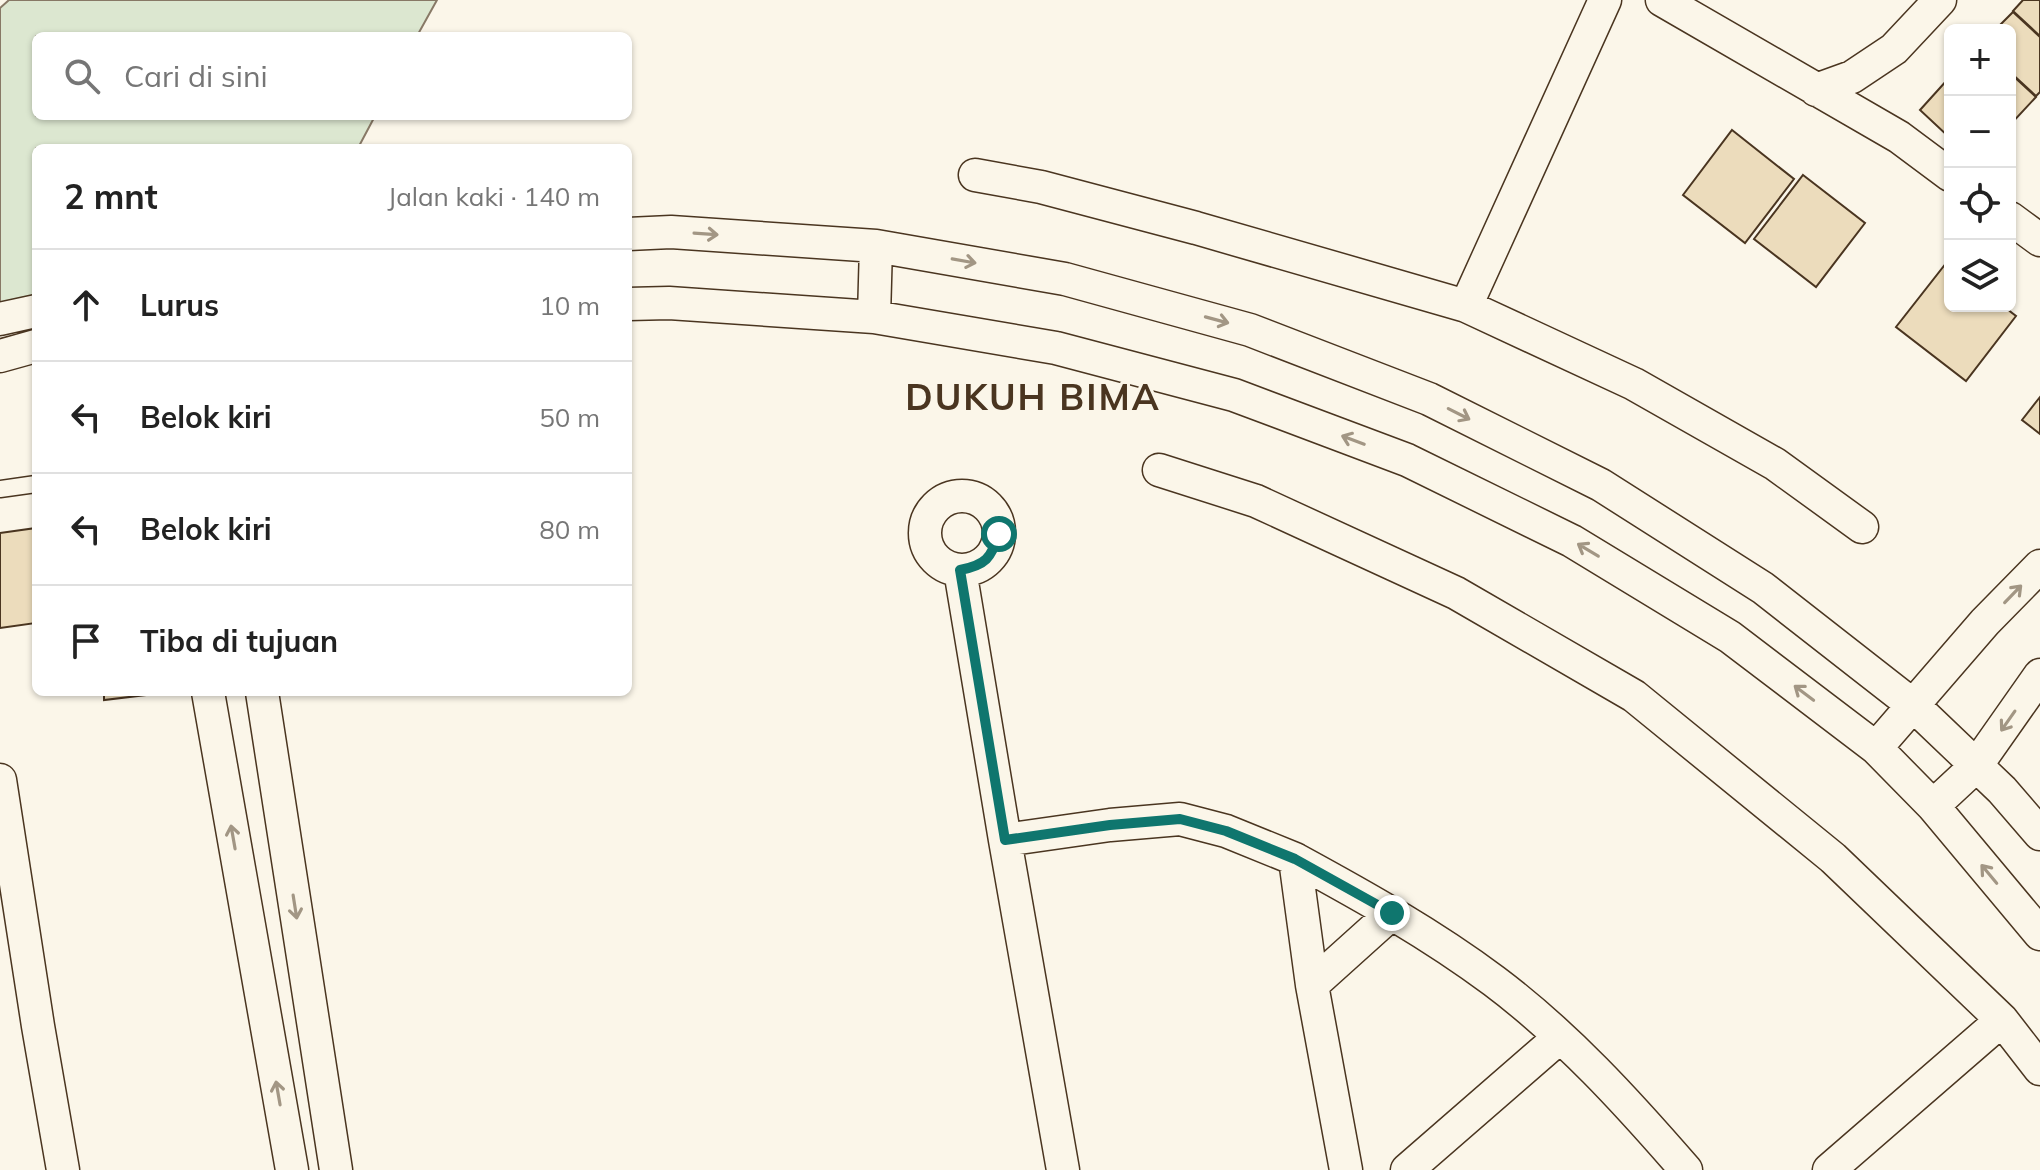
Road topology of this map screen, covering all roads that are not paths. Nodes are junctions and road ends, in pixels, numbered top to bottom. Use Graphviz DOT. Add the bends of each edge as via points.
graph roads {
  1 [pos="1605,0"];
  2 [pos="1662,0"];
  3 [pos="1940,0"];
  4 [pos="1816,90"];
  5 [pos="1944,171"];
  6 [pos="975,175"];
  7 [pos="2016,222"];
  8 [pos="632,234"];
  9 [pos="2040,240"];
  10 [pos="876,246"];
  11 [pos="632,304"];
  12 [pos="1466,306"];
  13 [pos="32,312"];
  14 [pos="874,317"];
  15 [pos="0,319"];
  16 [pos="32,347"];
  17 [pos="0,356"];
  18 [pos="1159,470"];
  19 [pos="32,485"];
  20 [pos="0,489"];
  21 [pos="1862,527"];
  22 [pos="2040,566"];
  23 [pos="960,570"];
  24 [pos="2040,675"];
  25 [pos="218,696"];
  26 [pos="263,696"];
  27 [pos="1914,706"];
  28 [pos="1876,748"];
  29 [pos="1976,766"];
  30 [pos="0,780"];
  31 [pos="1933,806"];
  32 [pos="2040,834"];
  33 [pos="1005,840"];
  34 [pos="1295,859"];
  35 [pos="1392,913"];
  36 [pos="2040,934"];
  37 [pos="1312,985"];
  38 [pos="2002,1020"];
  39 [pos="1560,1037"];
  40 [pos="2040,1069"];
  41 [pos="63,1170"];
  42 [pos="292,1170"];
  43 [pos="336,1170"];
  44 [pos="1063,1170"];
  45 [pos="1346,1170"];
  46 [pos="1407,1170"];
  47 [pos="1686,1170"];
  48 [pos="1829,1170"];
  1 -- 12 [label="street"];
  2 -- 4 [label="street"];
  3 -- 4 [label="street" via="1894,49 1852,77"];
  4 -- 5 [label="street" via="1899,137"];
  6 -- 12 [label="street" via="1041,187"];
  7 -- 9 [label="street"];
  8 -- 10 [label="street, one-way"];
  10 -- 14 [label="street"];
  10 -- 27 [label="street, one-way" via="1065,279 1236,326 1429,399 1601,485 1688,540 1763,588"];
  11 -- 14 [label="street"];
  12 -- 21 [label="street" via="1634,384 1775,464"];
  13 -- 15 [label="street"];
  28 -- 14 [label="street, one-way" via="1730,637 1586,549 1407,460 1205,387 1056,348"];
  16 -- 17 [label="street"];
  18 -- 38 [label="street" via="1256,501 1456,593 1634,696 1833,858"];
  19 -- 20 [label="lane"];
  27 -- 22 [label="street, one-way"];
  23 -- 33 [label="street"];
  24 -- 29 [label="street, one-way"];
  42 -- 25 [label="street, one-way"];
  26 -- 43 [label="street, one-way"];
  27 -- 28 [label="street"];
  27 -- 29 [label="street"];
  28 -- 31 [label="street"];
  29 -- 31 [label="street"];
  29 -- 32 [label="street"];
  30 -- 41 [label="street"];
  36 -- 31 [label="street, one-way"];
  33 -- 34 [label="street" via="1180,819"];
  33 -- 44 [label="street"];
  34 -- 35 [label="street"];
  34 -- 37 [label="street"];
  35 -- 37 [label="street"];
  35 -- 39 [label="street" via="1494,981"];
  37 -- 45 [label="street"];
  38 -- 40 [label="street"];
  38 -- 48 [label="street"];
  39 -- 46 [label="street"];
  39 -- 47 [label="street" via="1631,1106"];
}
